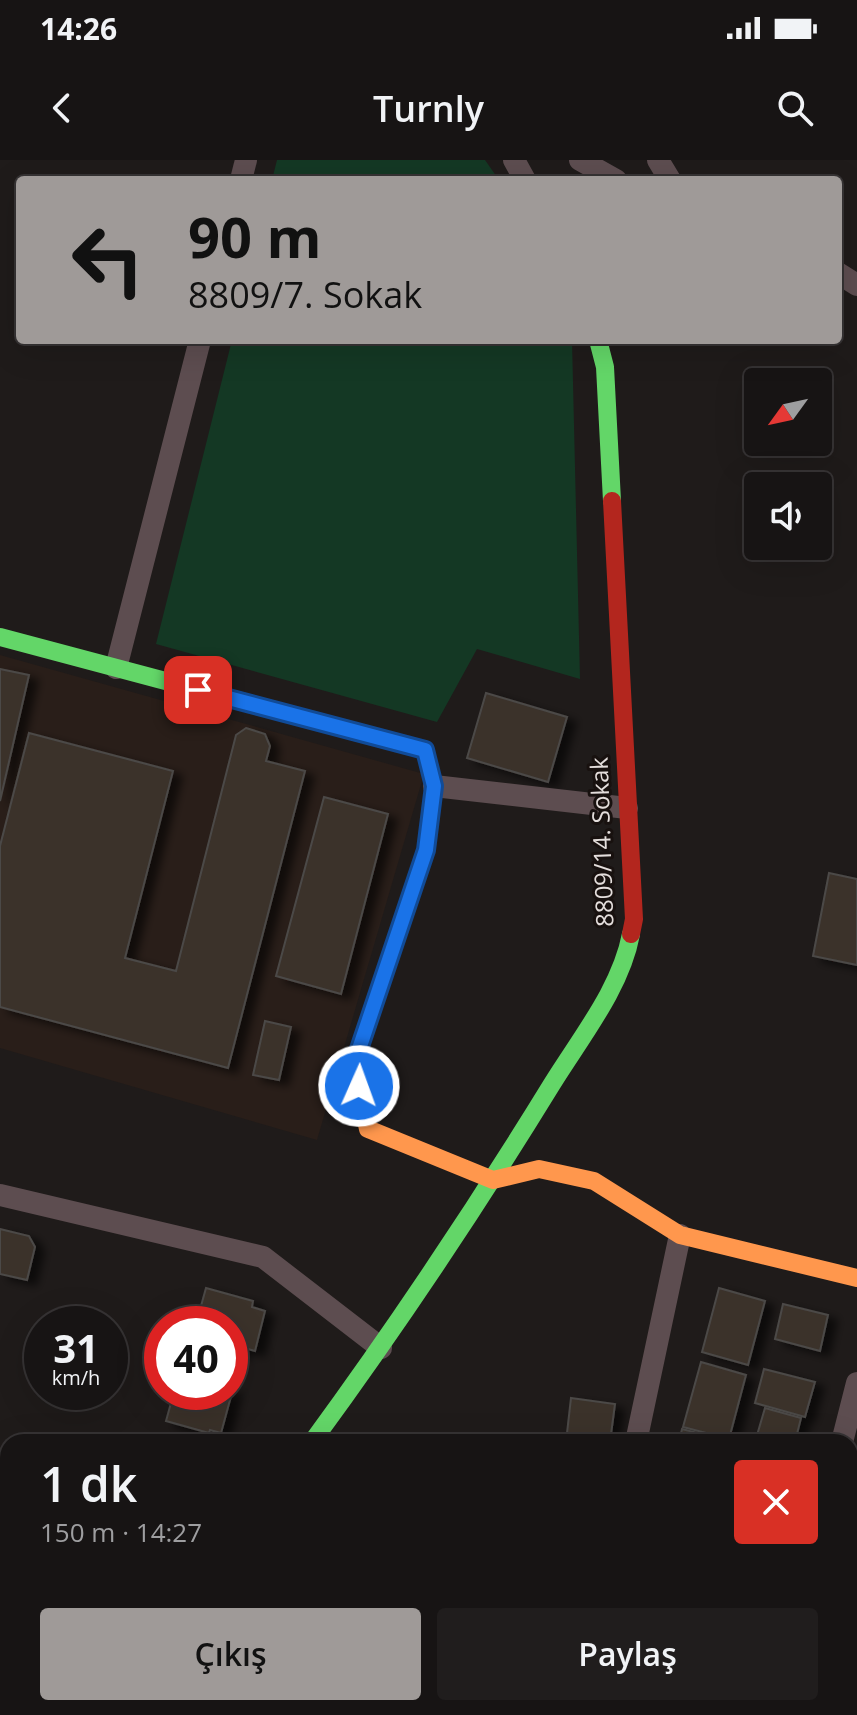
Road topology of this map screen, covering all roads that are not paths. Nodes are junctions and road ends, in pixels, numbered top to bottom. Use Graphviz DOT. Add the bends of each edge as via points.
graph roads {
  1 [pos="580,160"];
  2 [pos="609,176"];
  3 [pos="199,344"];
  4 [pos="599,344"];
  5 [pos="0,637"];
  6 [pos="116,668"];
  7 [pos="434,786"];
  8 [pos="627,808"];
  9 [pos="493,1180"];
  10 [pos="0,1195"];
  11 [pos="680,1235"];
  12 [pos="857,1278"];
  13 [pos="381,1348"];
  14 [pos="857,1383"];
  15 [pos="318,1434"];
  16 [pos="638,1434"];
  17 [pos="844,1434"];
  1 -- 2 [label="street"];
  3 -- 6 [label="street"];
  4 -- 8 [label="street, 8809/14. Sokak" via="605,367"];
  5 -- 6 [label="street"];
  6 -- 7 [label="street" via="425,750"];
  7 -- 8 [label="street"];
  7 -- 9 [label="street" via="426,850 354,1064 368,1129"];
  8 -- 9 [label="street, 8809/14. Sokak" via="634,919 629,945 611,988"];
  9 -- 11 [label="street" via="539,1169 594,1181"];
  9 -- 13 [label="street, 8809/14. Sokak"];
  10 -- 13 [label="street" via="263,1257"];
  11 -- 12 [label="street"];
  11 -- 16 [label="street"];
  13 -- 15 [label="street, 8809/14. Sokak"];
  14 -- 17 [label="street"];
}
